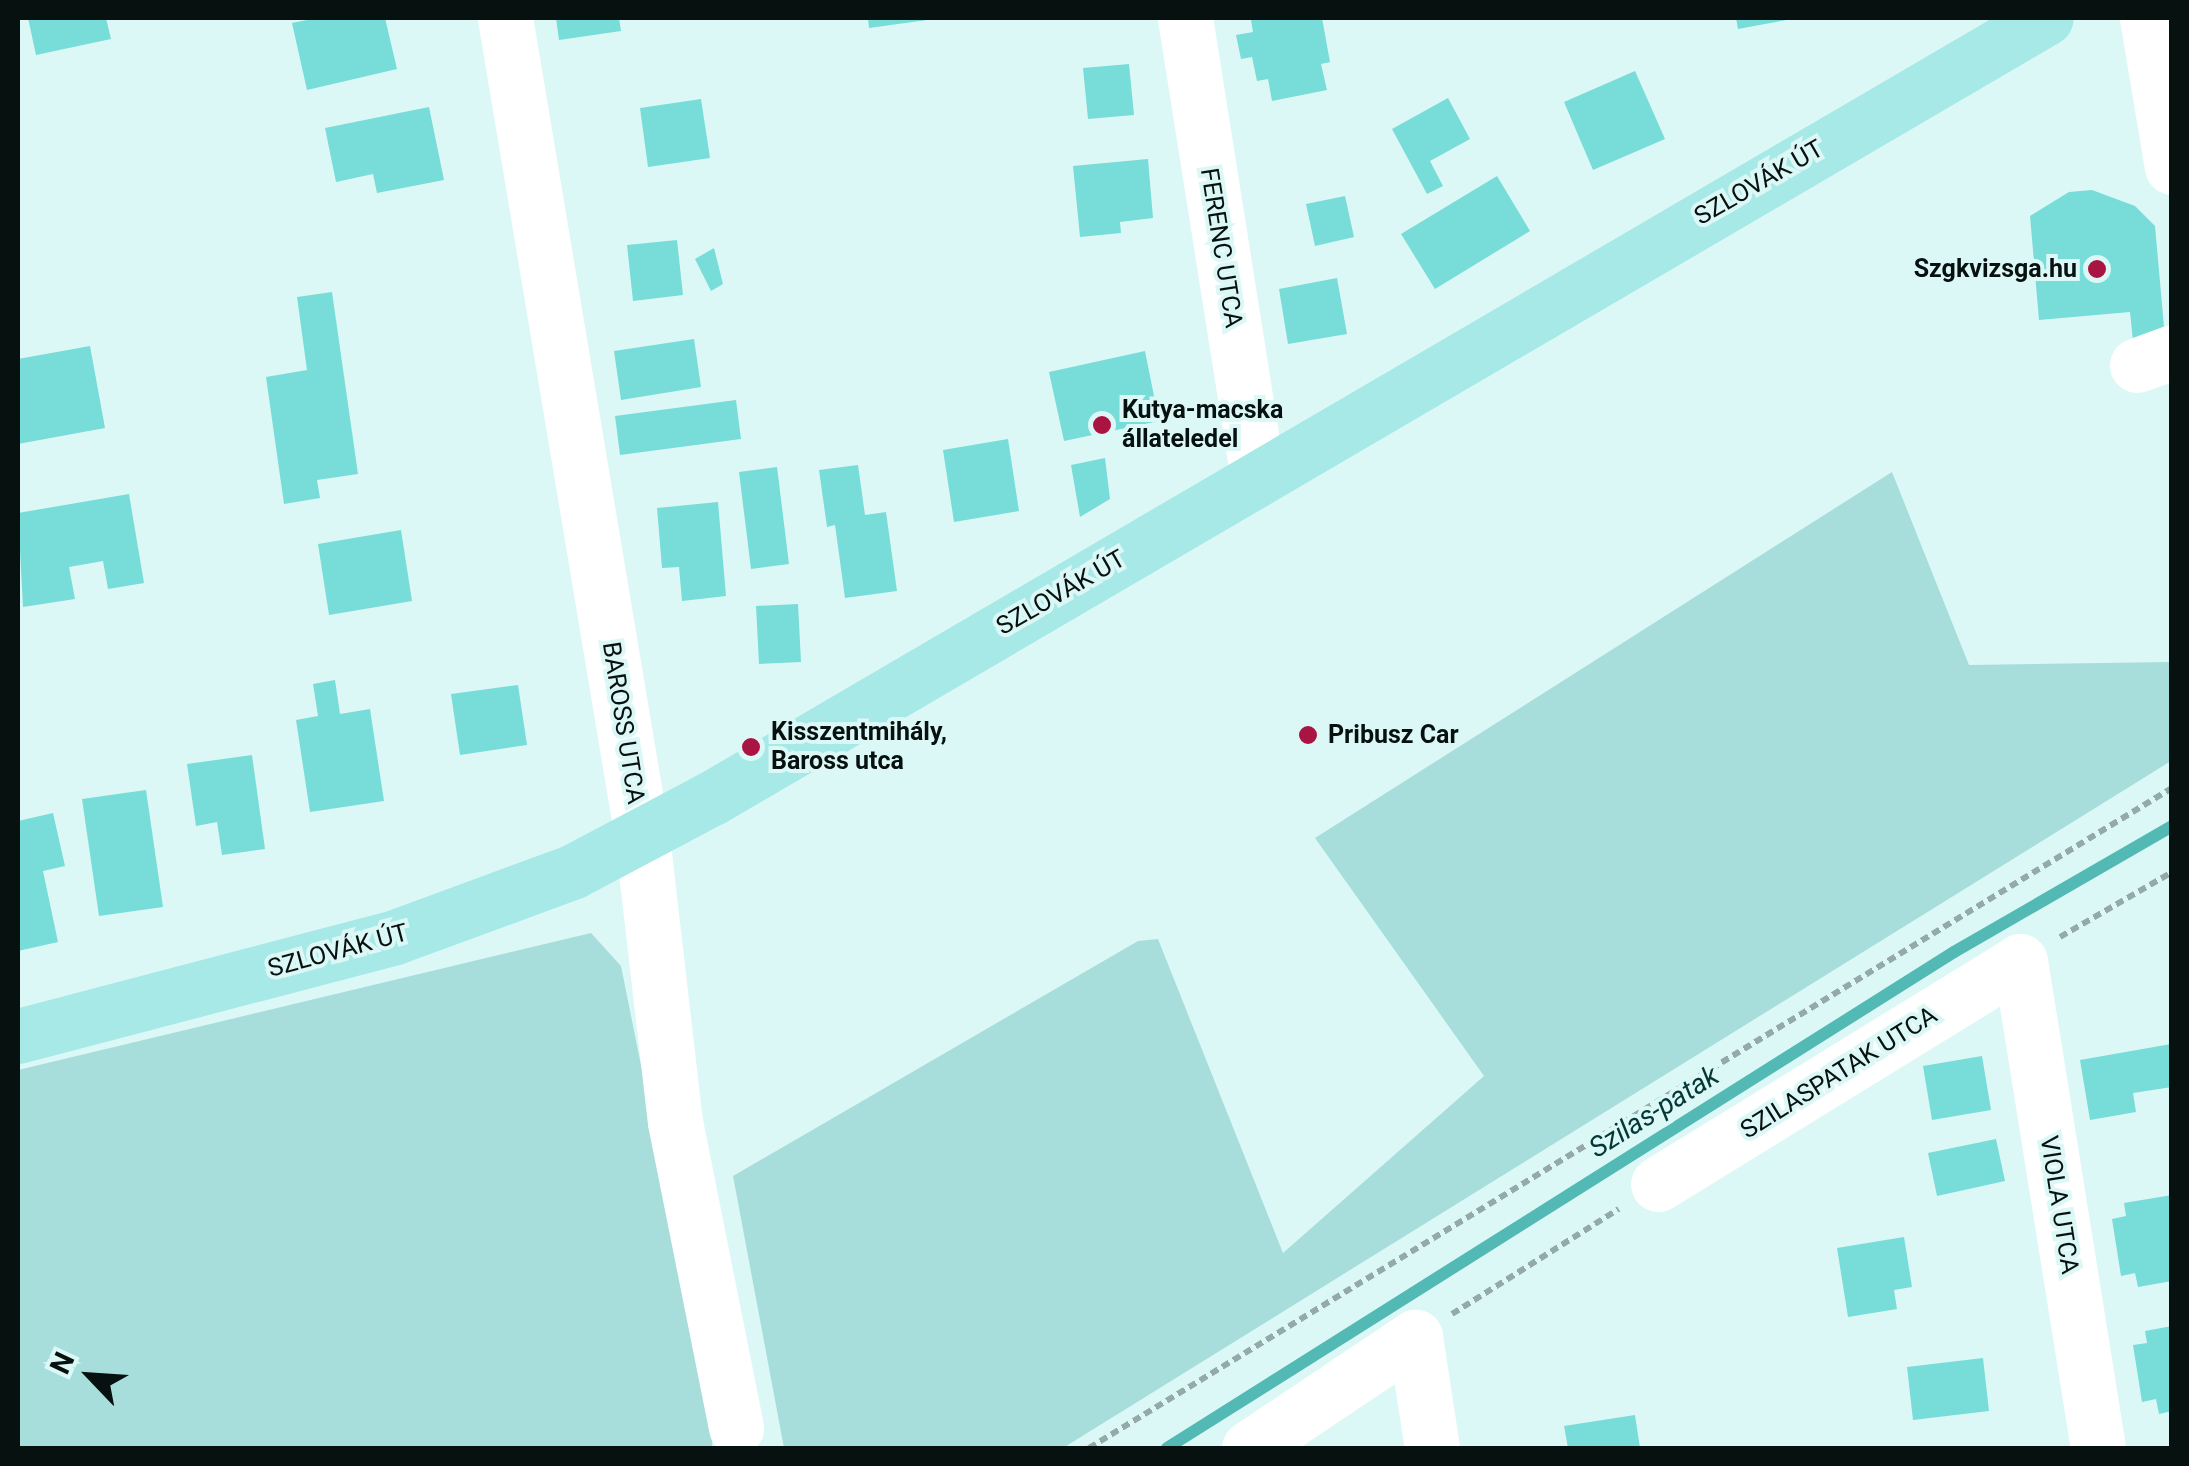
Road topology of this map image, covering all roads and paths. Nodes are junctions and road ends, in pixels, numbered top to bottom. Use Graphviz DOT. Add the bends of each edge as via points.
graph roads {
  1 [pos="505,18"];
  2 [pos="1185,18"];
  3 [pos="2046,18"];
  4 [pos="2146,18"];
  5 [pos="2172,168"];
  6 [pos="1258,478"];
  7 [pos="2172,788"];
  8 [pos="642,837"];
  9 [pos="2172,872"];
  10 [pos="2020,962"];
  11 [pos="18,1036"];
  12 [pos="1658,1184"];
  13 [pos="1415,1337"];
  14 [pos="736,1428"];
  15 [pos="1090,1448"];
  16 [pos="1249,1448"];
  17 [pos="1432,1448"];
  18 [pos="2098,1448"];
  1 -- 8 [label="street, BAROSS UTCA"];
  2 -- 6 [label="street, FERENC UTCA"];
  3 -- 6 [label="main road, SZLOVÁK ÚT"];
  4 -- 5 [label="street"];
  6 -- 8 [label="main road, SZLOVÁK ÚT"];
  7 -- 15 [label="path"];
  8 -- 11 [label="main road, SZLOVÁK ÚT" via="500,903 395,937"];
  8 -- 14 [label="street, BAROSS UTCA" via="675,1122"];
  9 -- 10 [label="path"];
  10 -- 12 [label="street, SZILASPATAK UTCA"];
  10 -- 18 [label="street, VIOLA UTCA"];
  12 -- 13 [label="path"];
  13 -- 16 [label="street"];
  13 -- 17 [label="street"];
}
